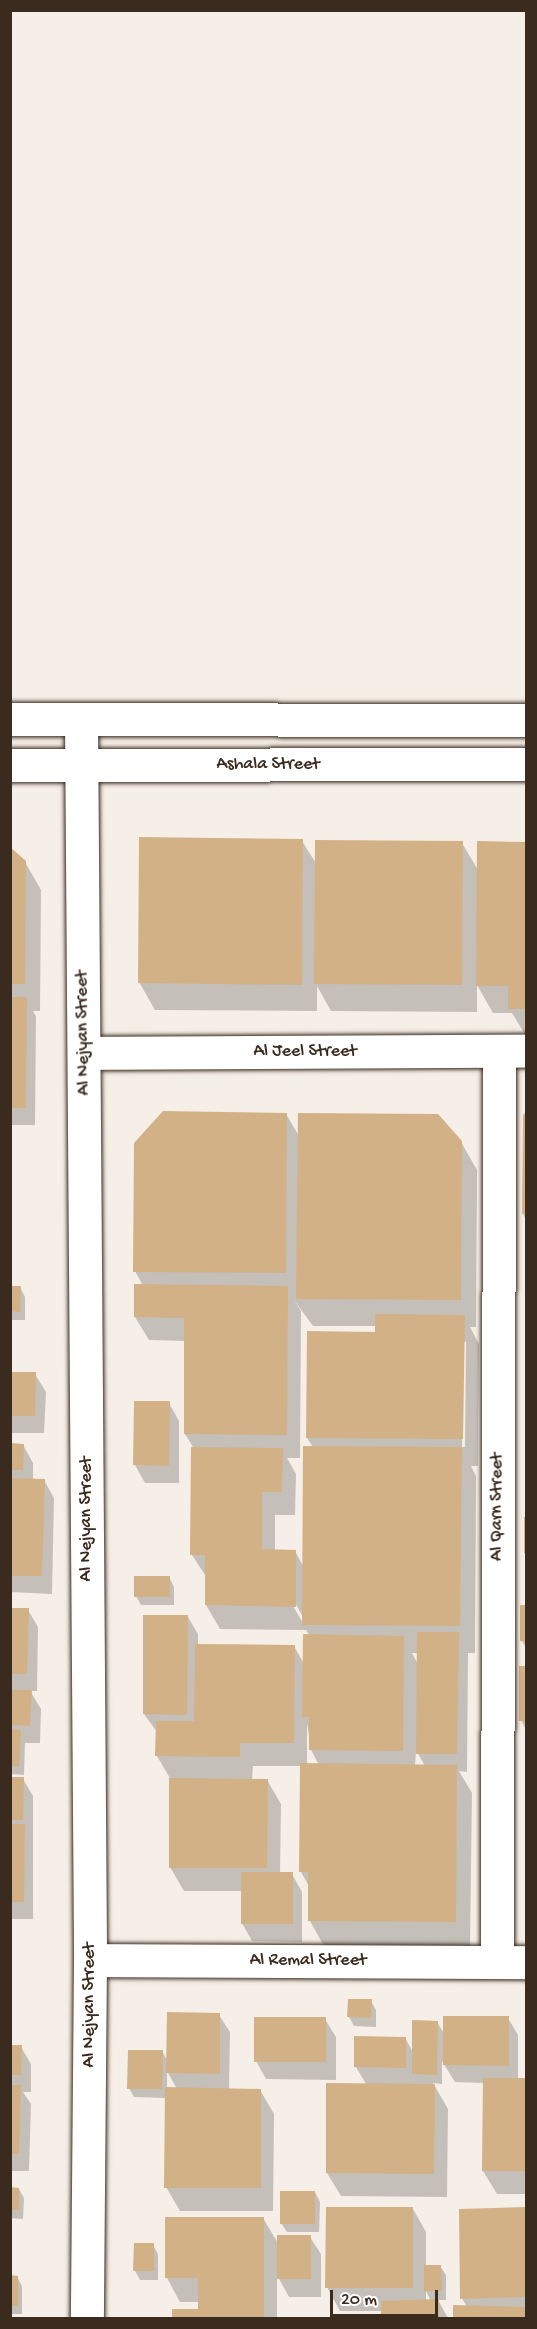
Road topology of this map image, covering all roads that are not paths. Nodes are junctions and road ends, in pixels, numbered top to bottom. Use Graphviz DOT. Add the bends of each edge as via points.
graph roads {
  1 [pos="10,719"];
  2 [pos="81,719"];
  3 [pos="526,720"];
  4 [pos="526,764"];
  5 [pos="10,765"];
  6 [pos="81,766"];
  7 [pos="513,1051"];
  8 [pos="84,1053"];
  9 [pos="90,1960"];
  10 [pos="512,1962"];
  11 [pos="87,2319"];
  1 -- 2 [label="street"];
  2 -- 3 [label="street"];
  2 -- 6 [label="street, Al Nejyan Street"];
  4 -- 6 [label="street, Ashala Street"];
  5 -- 6 [label="street, Ashala Street"];
  6 -- 8 [label="street, Al Nejyan Street"];
  7 -- 8 [label="street, Al Jeel Street"];
  7 -- 10 [label="street, Al Qarn Street"];
  8 -- 9 [label="street, Al Nejyan Street"];
  9 -- 10 [label="street, Al Remal Street"];
  9 -- 11 [label="street, Al Nejyan Street"];
}
